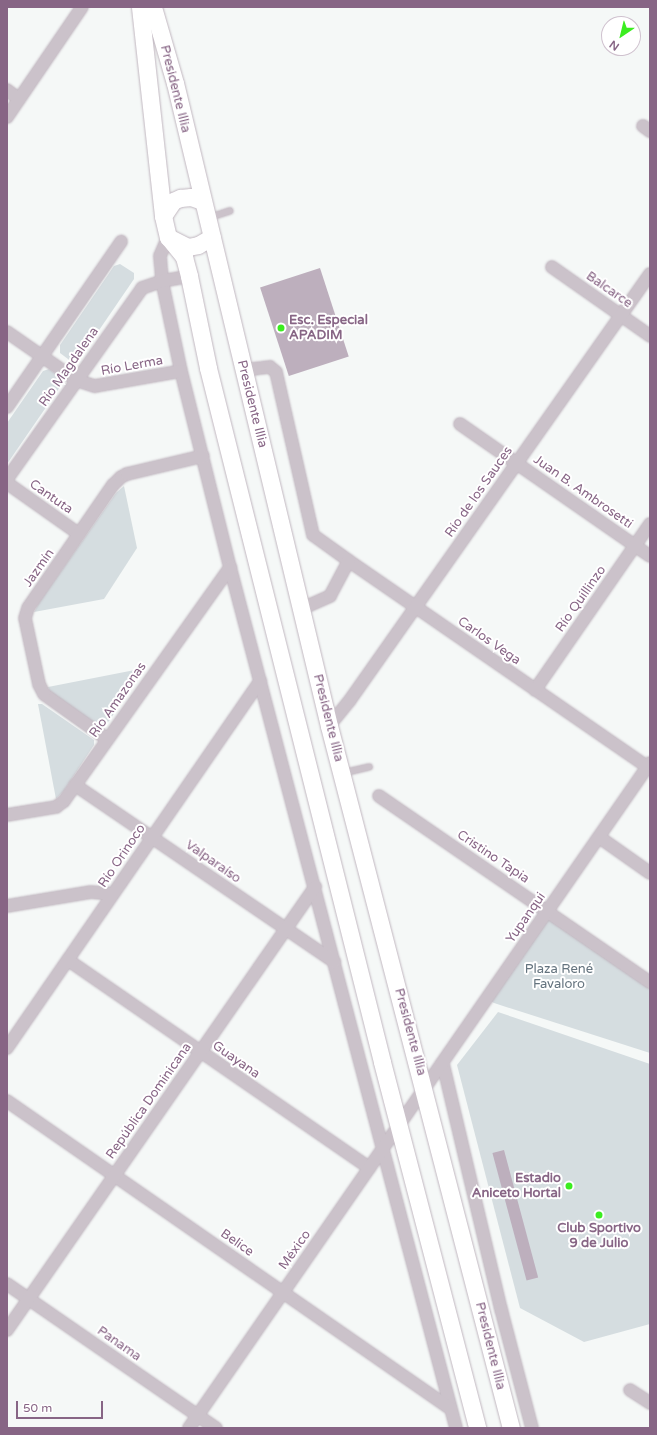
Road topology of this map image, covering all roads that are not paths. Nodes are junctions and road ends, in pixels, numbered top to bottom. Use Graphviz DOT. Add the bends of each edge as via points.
graph roads {
  1 [pos="82,7"];
  2 [pos="140,7"];
  3 [pos="153,7"];
  4 [pos="7,90"];
  5 [pos="19,99"];
  6 [pos="7,116"];
  7 [pos="202,201"];
  8 [pos="230,211"];
  9 [pos="163,216"];
  10 [pos="207,219"];
  11 [pos="168,237"];
  12 [pos="212,237"];
  13 [pos="121,242"];
  14 [pos="552,267"];
  15 [pos="650,274"];
  16 [pos="189,276"];
  17 [pos="162,281"];
  18 [pos="621,315"];
  19 [pos="7,332"];
  20 [pos="650,336"];
  21 [pos="42,356"];
  22 [pos="244,370"];
  23 [pos="181,371"];
  24 [pos="76,380"];
  25 [pos="7,407"];
  26 [pos="460,424"];
  27 [pos="203,456"];
  28 [pos="516,463"];
  29 [pos="7,479"];
  30 [pos="7,483"];
  31 [pos="650,524"];
  32 [pos="79,534"];
  33 [pos="635,546"];
  34 [pos="650,556"];
  35 [pos="349,561"];
  36 [pos="230,567"];
  37 [pos="415,607"];
  38 [pos="301,609"];
  39 [pos="260,680"];
  40 [pos="535,690"];
  41 [pos="329,726"];
  42 [pos="107,740"];
  43 [pos="369,767"];
  44 [pos="649,767"];
  45 [pos="342,773"];
  46 [pos="75,785"];
  47 [pos="379,796"];
  48 [pos="7,816"];
  49 [pos="152,837"];
  50 [pos="599,837"];
  51 [pos="650,874"];
  52 [pos="315,887"];
  53 [pos="114,894"];
  54 [pos="7,906"];
  55 [pos="548,911"];
  56 [pos="286,929"];
  57 [pos="68,960"];
  58 [pos="334,962"];
  59 [pos="650,982"];
  60 [pos="7,1048"];
  61 [pos="200,1052"];
  62 [pos="443,1064"];
  63 [pos="424,1089"];
  64 [pos="7,1101"];
  65 [pos="399,1124"];
  66 [pos="383,1148"];
  67 [pos="369,1168"];
  68 [pos="114,1176"];
  69 [pos="7,1284"];
  70 [pos="283,1292"];
  71 [pos="29,1299"];
  72 [pos="501,1309"];
  73 [pos="482,1313"];
  74 [pos="7,1330"];
  75 [pos="630,1390"];
  76 [pos="650,1403"];
  77 [pos="451,1408"];
  78 [pos="198,1416"];
  79 [pos="189,1428"];
  80 [pos="216,1428"];
  81 [pos="456,1428"];
  82 [pos="477,1428"];
  83 [pos="511,1428"];
  84 [pos="532,1428"];
  1 -- 5 [label="street"];
  2 -- 9 [label="main road, Presidente Illia"];
  3 -- 7 [label="main road, Presidente Illia" via="175,83"];
  4 -- 5 [label="street"];
  5 -- 6 [label="street"];
  7 -- 9 [label="main road" via="191,197 180,198 173,201"];
  7 -- 10 [label="main road, Presidente Illia"];
  8 -- 10 [label="lane"];
  9 -- 11 [label="main road, Presidente Illia"];
  10 -- 12 [label="main road, Presidente Illia"];
  11 -- 12 [label="main road" via="188,247"];
  11 -- 16 [label="main road, Presidente Illia" via="184,257"];
  11 -- 17 [label="street" via="160,256"];
  12 -- 22 [label="main road, Presidente Illia"];
  13 -- 21 [label="street"];
  14 -- 18 [label="street, Balcarce"];
  15 -- 18 [label="street, Río de los Sauces"];
  16 -- 17 [label="street, Río Magdalena"];
  16 -- 65 [label="main road, Presidente Illia" via="210,376"];
  17 -- 23 [label="street"];
  17 -- 24 [label="street, Río Magdalena" via="142,288"];
  18 -- 20 [label="street, Balcarce"];
  18 -- 28 [label="street, Río de los Sauces"];
  19 -- 21 [label="street, Río Lerma"];
  21 -- 24 [label="street, Río Lerma"];
  21 -- 25 [label="street"];
  22 -- 35 [label="street, Carlos Vega" via="270,367 276,372 313,534"];
  22 -- 38 [label="main road, Presidente Illia"];
  23 -- 24 [label="street, Río Lerma" via="94,386"];
  23 -- 27 [label="street"];
  24 -- 29 [label="street, Río Magdalena"];
  26 -- 28 [label="street, Juan B. Ambrosetti"];
  27 -- 32 [label="street, Jazmín" via="121,477"];
  27 -- 36 [label="street"];
  28 -- 33 [label="street, Juan B. Ambrosetti"];
  28 -- 37 [label="street, Río de los Sauces"];
  30 -- 32 [label="street, Cantuta"];
  31 -- 33 [label="street, Río Quillinzo"];
  32 -- 42 [label="street, Jazmín" via="28,608 25,618 39,684 44,694"];
  33 -- 34 [label="street, Juan B. Ambrosetti"];
  33 -- 40 [label="street, Río Quillinzo"];
  35 -- 37 [label="street, Carlos Vega"];
  35 -- 38 [label="street" via="330,596"];
  36 -- 39 [label="street"];
  36 -- 42 [label="street, Río Amazonas"];
  37 -- 40 [label="street, Carlos Vega"];
  37 -- 41 [label="street, Río de los Sauces"];
  38 -- 41 [label="main road, Presidente Illia"];
  39 -- 49 [label="street, Río Orinoco"];
  39 -- 52 [label="street"];
  40 -- 44 [label="street, Carlos Vega"];
  41 -- 45 [label="main road, Presidente Illia"];
  42 -- 46 [label="street, Río Amazonas"];
  43 -- 45 [label="lane"];
  44 -- 50 [label="street, Yupanqui"];
  45 -- 63 [label="main road, Presidente Illia"];
  46 -- 48 [label="street, Río Amazonas" via="64,801 56,807"];
  46 -- 49 [label="street, Valparaíso"];
  47 -- 55 [label="street, Cristino Tapia"];
  49 -- 53 [label="street, Río Orinoco"];
  49 -- 56 [label="street, Valparaíso"];
  50 -- 51 [label="street"];
  50 -- 55 [label="street, Yupanqui"];
  52 -- 56 [label="street, República Dominicana"];
  52 -- 58 [label="street"];
  53 -- 54 [label="street" via="91,892"];
  53 -- 57 [label="street, Río Orinoco"];
  55 -- 59 [label="street, Cristino Tapia"];
  55 -- 62 [label="street, Yupanqui"];
  56 -- 58 [label="street, Valparaíso"];
  56 -- 61 [label="street, República Dominicana"];
  57 -- 60 [label="street, Río Orinoco"];
  57 -- 61 [label="street, Guayana"];
  58 -- 66 [label="street"];
  61 -- 67 [label="street, Guayana"];
  61 -- 68 [label="street, República Dominicana"];
  62 -- 63 [label="street, Yupanqui"];
  62 -- 72 [label="street"];
  63 -- 65 [label="street, México"];
  63 -- 73 [label="main road, Presidente Illia"];
  64 -- 68 [label="street, Belice"];
  65 -- 66 [label="street, México"];
  65 -- 82 [label="main road, Presidente Illia"];
  66 -- 67 [label="street, México"];
  66 -- 77 [label="street"];
  67 -- 70 [label="street, México"];
  68 -- 70 [label="street, Belice"];
  68 -- 71 [label="street, República Dominicana"];
  69 -- 71 [label="street, Panama"];
  70 -- 77 [label="street, Belice"];
  70 -- 78 [label="street, México"];
  71 -- 74 [label="street, República Dominicana"];
  71 -- 78 [label="street, Panama"];
  72 -- 73 [label="street"];
  72 -- 84 [label="street"];
  73 -- 83 [label="main road, Presidente Illia"];
  75 -- 76 [label="street"];
  77 -- 81 [label="street"];
  78 -- 79 [label="street, México"];
  78 -- 80 [label="street, Panama"];
}
